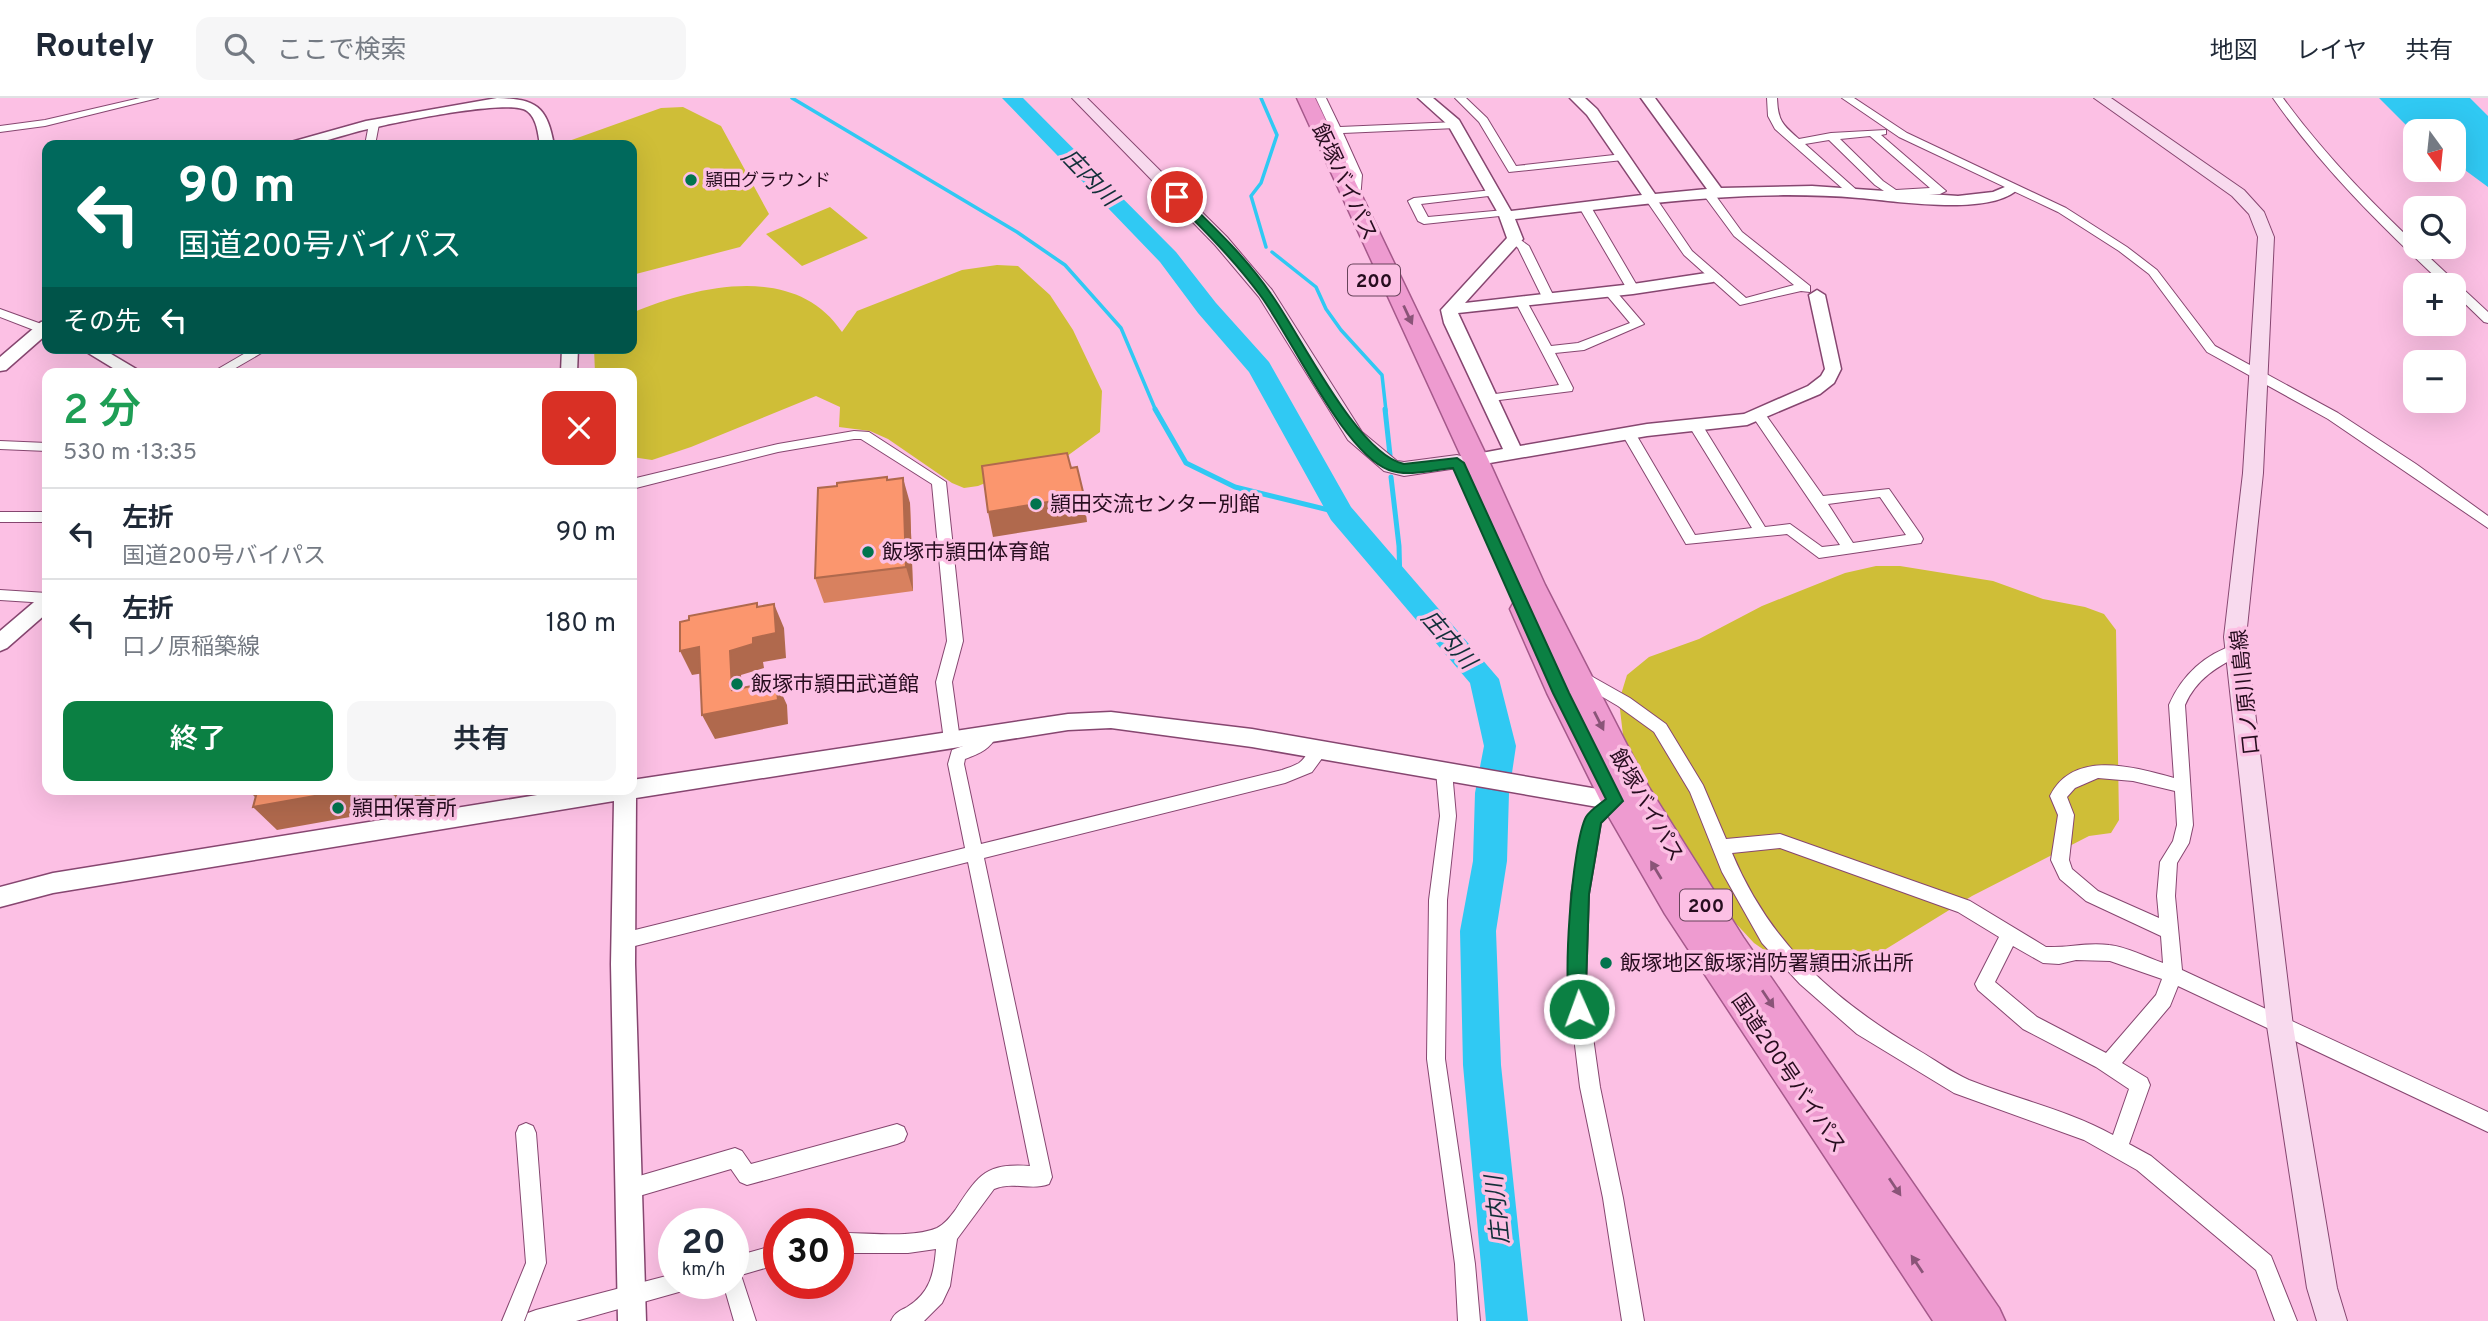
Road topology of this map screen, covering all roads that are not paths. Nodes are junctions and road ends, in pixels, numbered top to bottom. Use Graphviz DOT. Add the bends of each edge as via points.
graph roads {
  1 [pos="153,98"];
  2 [pos="1079,98"];
  3 [pos="1290,98"];
  4 [pos="1306,98"];
  5 [pos="1321,98"];
  6 [pos="1426,98"];
  7 [pos="1460,98"];
  8 [pos="1577,98"];
  9 [pos="1648,98"];
  10 [pos="1772,98"];
  11 [pos="1847,98"];
  12 [pos="2101,98"];
  13 [pos="2278,98"];
  14 [pos="374,124"];
  15 [pos="1456,125"];
  16 [pos="0,129"];
  17 [pos="1329,131"];
  18 [pos="1895,131"];
  19 [pos="1872,133"];
  20 [pos="1831,136"];
  21 [pos="311,140"];
  22 [pos="371,140"];
  23 [pos="546,140"];
  24 [pos="1797,144"];
  25 [pos="1623,157"];
  26 [pos="2012,188"];
  27 [pos="1493,193"];
  28 [pos="1854,193"];
  29 [pos="1713,194"];
  30 [pos="1944,195"];
  31 [pos="1652,200"];
  32 [pos="1585,207"];
  33 [pos="1505,214"];
  34 [pos="1515,239"];
  35 [pos="2438,273"];
  36 [pos="1713,277"];
  37 [pos="1633,289"];
  38 [pos="1810,291"];
  39 [pos="1610,292"];
  40 [pos="1549,299"];
  41 [pos="2466,299"];
  42 [pos="1521,301"];
  43 [pos="1450,309"];
  44 [pos="0,313"];
  45 [pos="2488,320"];
  46 [pos="42,328"];
  47 [pos="42,332"];
  48 [pos="1546,350"];
  49 [pos="99,354"];
  50 [pos="253,354"];
  51 [pos="0,366"];
  52 [pos="126,368"];
  53 [pos="226,368"];
  54 [pos="2258,377"];
  55 [pos="1488,399"];
  56 [pos="1758,414"];
  57 [pos="1696,426"];
  58 [pos="1629,434"];
  59 [pos="0,445"];
  60 [pos="42,447"];
  61 [pos="1514,453"];
  62 [pos="1467,461"];
  63 [pos="637,483"];
  64 [pos="1819,501"];
  65 [pos="0,517"];
  66 [pos="42,517"];
  67 [pos="2488,523"];
  68 [pos="1761,532"];
  69 [pos="1850,549"];
  70 [pos="0,595"];
  71 [pos="42,599"];
  72 [pos="42,605"];
  73 [pos="0,643"];
  74 [pos="2237,650"];
  75 [pos="1576,674"];
  76 [pos="990,733"];
  77 [pos="952,740"];
  78 [pos="1320,750"];
  79 [pos="1447,771"];
  80 [pos="2183,787"];
  81 [pos="637,789"];
  82 [pos="599,795"];
  83 [pos="625,795"];
  84 [pos="1627,798"];
  85 [pos="1719,847"];
  86 [pos="976,854"];
  87 [pos="0,897"];
  88 [pos="2167,929"];
  89 [pos="2010,935"];
  90 [pos="623,941"];
  91 [pos="2173,975"];
  92 [pos="2280,1026"];
  93 [pos="2109,1065"];
  94 [pos="2488,1122"];
  95 [pos="526,1133"];
  96 [pos="897,1134"];
  97 [pos="2118,1148"];
  98 [pos="629,1189"];
  99 [pos="947,1234"];
  100 [pos="854,1242"];
  101 [pos="658,1294"];
  102 [pos="739,1299"];
  103 [pos="631,1309"];
  104 [pos="513,1321"];
  105 [pos="536,1321"];
  106 [pos="745,1321"];
  107 [pos="902,1321"];
  108 [pos="1469,1321"];
  109 [pos="1633,1321"];
  110 [pos="1955,1321"];
  111 [pos="1986,1321"];
  112 [pos="2286,1321"];
  113 [pos="2332,1321"];
  1 -- 16 [label="street"];
  2 -- 62 [label="main road" via="1221,241 1266,294 1355,436 1391,466"];
  3 -- 62 [label="highway, 国道200号バイパス / 200"];
  4 -- 17 [label="highway, 飯塚バイパス / 200"];
  5 -- 17 [label="street"];
  6 -- 15 [label="street"];
  7 -- 25 [label="street" via="1483,120 1513,170"];
  8 -- 25 [label="street"];
  9 -- 29 [label="street"];
  10 -- 24 [label="street" via="1773,116"];
  11 -- 18 [label="street"];
  12 -- 54 [label="main road, 口ノ原川島線" via="2227,185 2256,212 2267,245"];
  13 -- 35 [label="street" via="2306,139 2353,191"];
  14 -- 21 [label="street"];
  14 -- 22 [label="street"];
  14 -- 23 [label="street" via="516,103 534,107 541,114"];
  15 -- 17 [label="street"];
  15 -- 27 [label="street"];
  17 -- 62 [label="highway, 飯塚バイパス / 200, one-way" via="1354,200"];
  18 -- 19 [label="street"];
  18 -- 26 [label="street"];
  19 -- 20 [label="street"];
  19 -- 30 [label="street"];
  20 -- 24 [label="street"];
  20 -- 30 [label="street" via="1894,192"];
  24 -- 28 [label="street"];
  25 -- 31 [label="street"];
  26 -- 30 [label="street" via="1992,197"];
  26 -- 54 [label="street" via="2095,229 2153,272 2211,349"];
  27 -- 33 [label="street"];
  27 -- 33 [label="street" via="1414,201 1424,221"];
  28 -- 29 [label="street" via="1759,190"];
  28 -- 30 [label="street" via="1908,199"];
  29 -- 31 [label="street"];
  29 -- 38 [label="street" via="1738,234"];
  31 -- 32 [label="street"];
  31 -- 36 [label="street" via="1688,253"];
  32 -- 33 [label="street"];
  32 -- 37 [label="street"];
  33 -- 34 [label="street"];
  34 -- 40 [label="street" via="1523,246"];
  34 -- 43 [label="street"];
  36 -- 37 [label="street"];
  36 -- 38 [label="street" via="1744,302"];
  37 -- 39 [label="street"];
  38 -- 56 [label="street" via="1833,369 1814,390"];
  39 -- 40 [label="street"];
  39 -- 48 [label="street" via="1639,324 1580,346"];
  40 -- 42 [label="street"];
  41 -- 45 [label="street"];
  42 -- 43 [label="street"];
  42 -- 48 [label="street"];
  43 -- 55 [label="street" via="1449,317"];
  44 -- 46 [label="street"];
  47 -- 51 [label="street"];
  48 -- 55 [label="street" via="1567,388"];
  49 -- 52 [label="street"];
  50 -- 53 [label="street"];
  54 -- 67 [label="street" via="2333,416"];
  54 -- 74 [label="main road, 口ノ原川島線"];
  55 -- 61 [label="street"];
  56 -- 57 [label="street"];
  56 -- 64 [label="street"];
  57 -- 58 [label="street"];
  57 -- 68 [label="street"];
  58 -- 61 [label="street"];
  58 -- 68 [label="street" via="1690,540"];
  59 -- 60 [label="street"];
  61 -- 62 [label="street"];
  62 -- 75 [label="highway, 飯塚バイパス / 200"];
  62 -- 84 [label="highway, 国道200号バイパス / 200" via="1561,693"];
  63 -- 77 [label="street" via="778,448 854,435 864,435 939,482 955,641 944,682"];
  64 -- 69 [label="street"];
  64 -- 69 [label="street" via="1884,492 1916,539"];
  65 -- 66 [label="street"];
  68 -- 69 [label="street" via="1790,529 1819,554"];
  70 -- 71 [label="street"];
  72 -- 73 [label="street"];
  74 -- 80 [label="street" via="2211,661 2183,687 2177,705"];
  74 -- 92 [label="main road, 口ノ原川島線"];
  75 -- 84 [label="highway, 飯塚バイパス / 200, one-way"];
  75 -- 85 [label="street" via="1660,728 1697,790"];
  76 -- 77 [label="street"];
  76 -- 78 [label="street" via="1111,720"];
  76 -- 86 [label="street" via="979,747 958,755 956,764"];
  77 -- 81 [label="street"];
  78 -- 79 [label="street"];
  78 -- 86 [label="street" via="1306,766 1285,776"];
  79 -- 84 [label="street"];
  79 -- 108 [label="street" via="1448,816 1438,900 1436,1059"];
  80 -- 88 [label="street" via="2185,825 2181,844 2169,862"];
  80 -- 88 [label="street" via="2111,771 2065,783 2058,796 2066,815 2060,860 2066,874 2092,896"];
  82 -- 87 [label="street" via="52,883"];
  83 -- 90 [label="street"];
  84 -- 109 [label="street" via="1593,820 1580,894 1577,987 1590,1087"];
  110 -- 84 [label="highway, 国道200号バイパス / 200, one-way" via="1676,904"];
  84 -- 111 [label="highway, 飯塚バイパス / 200, one-way"];
  85 -- 89 [label="street" via="1780,841 1964,906"];
  85 -- 97 [label="street" via="1768,937 1806,978 1864,1028 1961,1086 2089,1132"];
  86 -- 90 [label="street"];
  86 -- 99 [label="street" via="1042,1177 988,1180"];
  88 -- 91 [label="street"];
  89 -- 91 [label="street" via="2043,955 2110,953"];
  89 -- 93 [label="street" via="1984,984 2030,1023"];
  90 -- 98 [label="street"];
  91 -- 92 [label="street"];
  91 -- 93 [label="street" via="2163,1000"];
  92 -- 94 [label="street"];
  92 -- 113 [label="main road, 口ノ原川島線" via="2322,1289"];
  93 -- 97 [label="street" via="2140,1085"];
  95 -- 104 [label="street" via="536,1264"];
  96 -- 98 [label="street" via="747,1175 734,1158"];
  97 -- 112 [label="street" via="2144,1163 2264,1263"];
  98 -- 103 [label="street"];
  99 -- 100 [label="street" via="928,1240"];
  99 -- 107 [label="street" via="944,1277 937,1295 922,1312"];
  101 -- 103 [label="street"];
  102 -- 106 [label="street"];
  103 -- 105 [label="street"];
}
